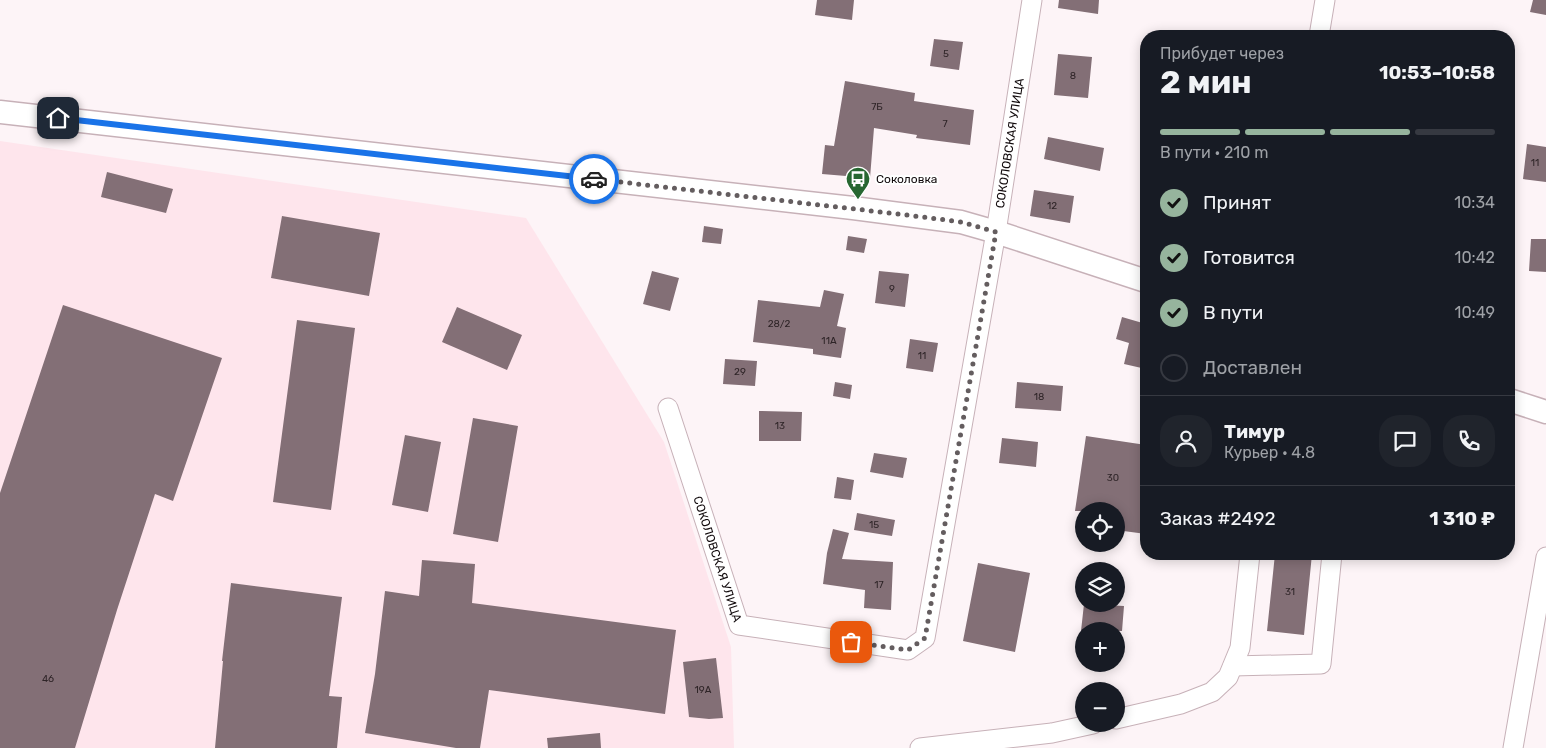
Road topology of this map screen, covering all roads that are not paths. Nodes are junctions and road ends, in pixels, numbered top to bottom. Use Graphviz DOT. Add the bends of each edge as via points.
graph roads {
  1 [pos="1032,0"];
  2 [pos="1325,0"];
  3 [pos="1320,30"];
  4 [pos="0,112"];
  5 [pos="996,232"];
  6 [pos="1140,279"];
  7 [pos="1515,402"];
  8 [pos="668,408"];
  9 [pos="1546,412"];
  10 [pos="1546,557"];
  11 [pos="1249,560"];
  12 [pos="1331,560"];
  13 [pos="1233,666"];
  14 [pos="1125,716"];
  15 [pos="1075,728"];
  16 [pos="920,748"];
  17 [pos="1513,748"];
  1 -- 5 [label="street, СОКОЛОВСКАЯ УЛИЦА"];
  2 -- 3 [label="street"];
  4 -- 5 [label="street" via="853,208 961,222"];
  5 -- 6 [label="street"];
  5 -- 8 [label="street, СОКОЛОВСКАЯ УЛИЦА" via="925,638 908,650 739,625"];
  7 -- 9 [label="street"];
  10 -- 17 [label="street"];
  11 -- 13 [label="street" via="1240,648"];
  12 -- 13 [label="street" via="1321,664"];
  13 -- 14 [label="street" via="1212,692 1181,704"];
  15 -- 16 [label="street"];
}
